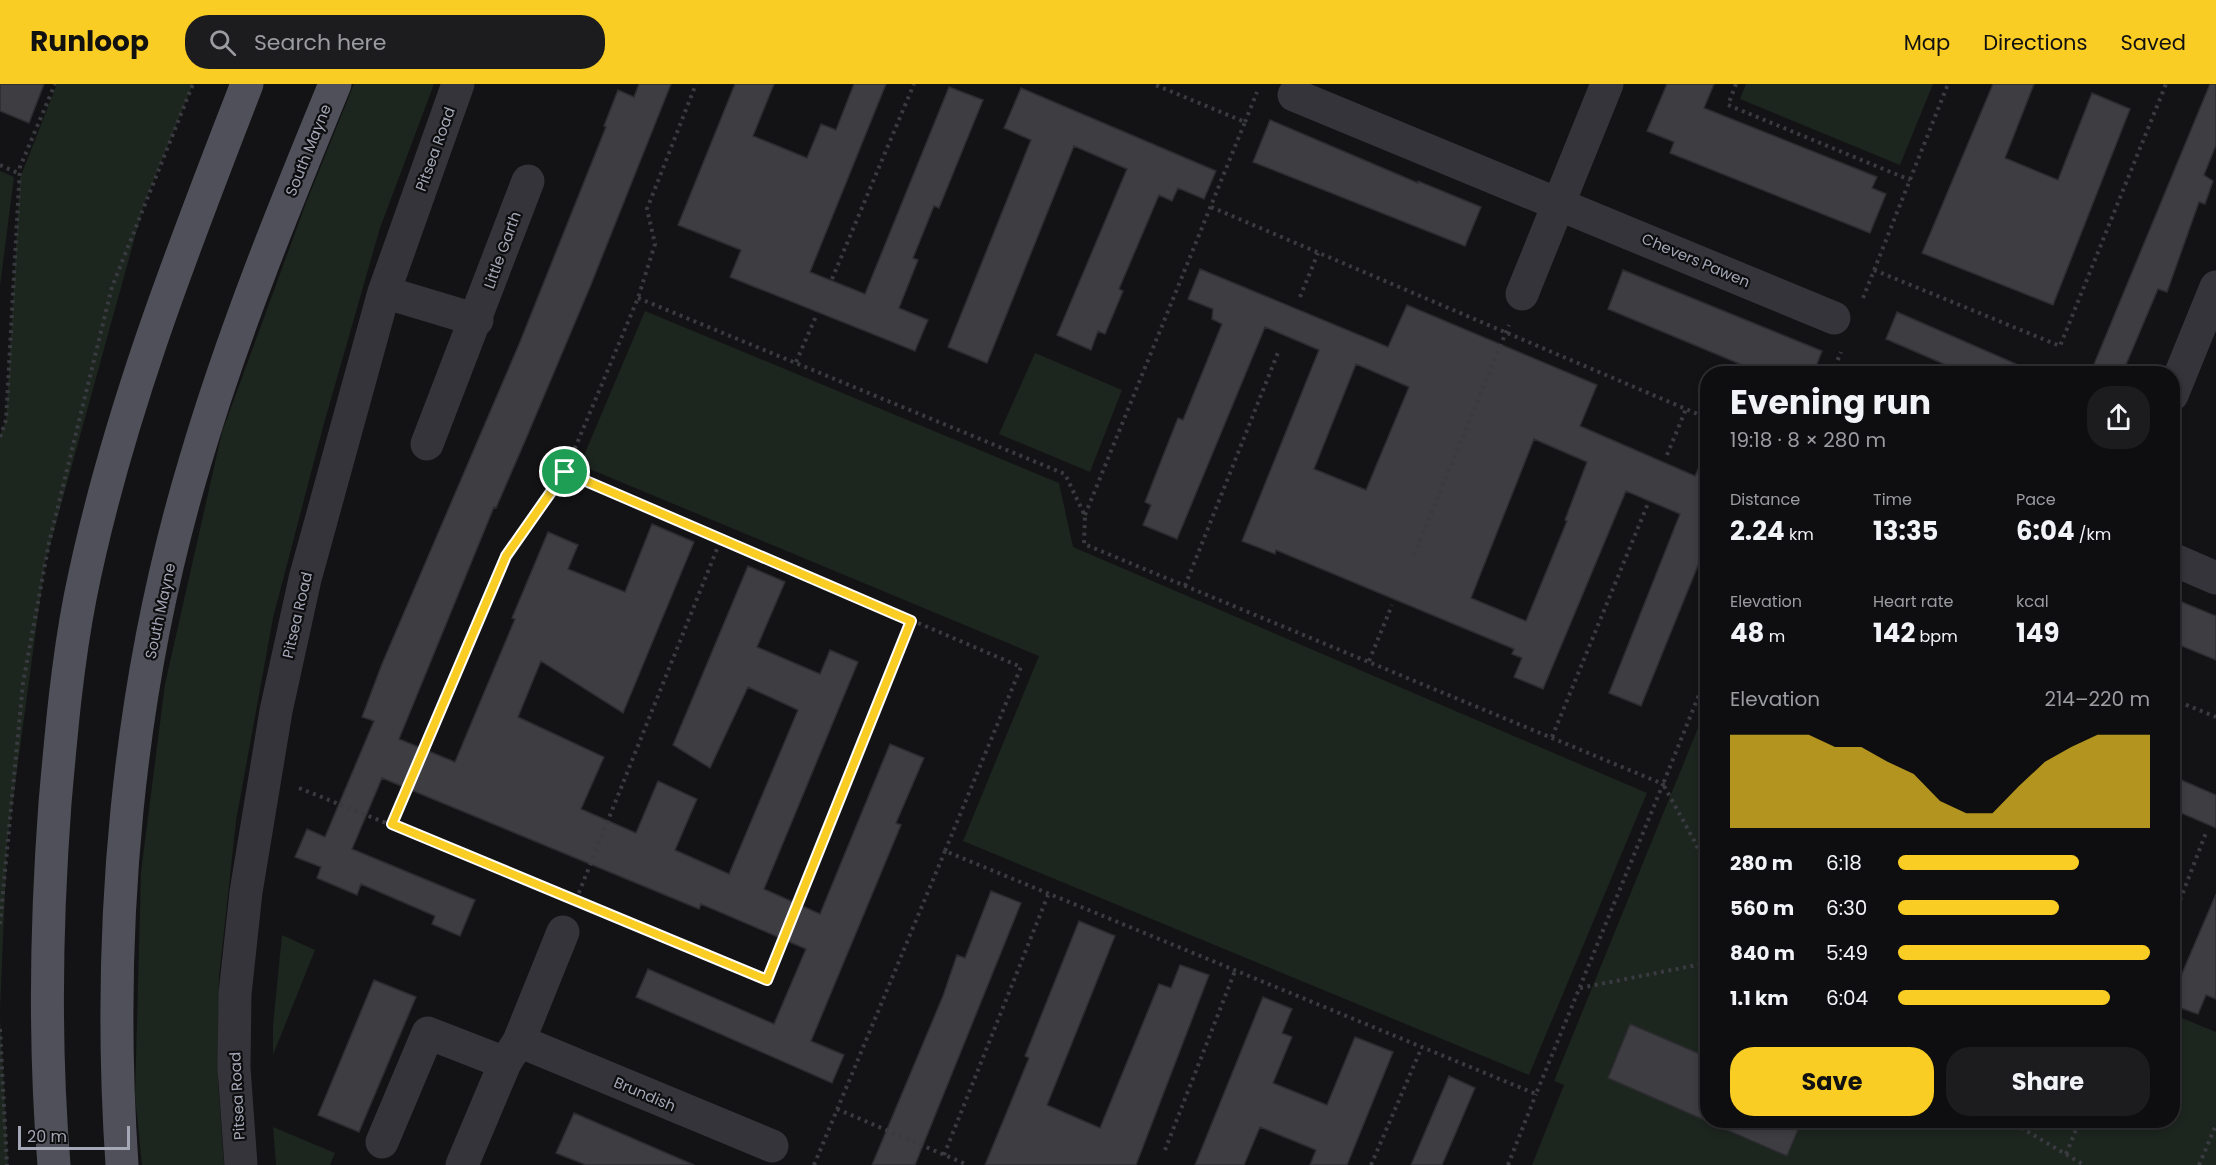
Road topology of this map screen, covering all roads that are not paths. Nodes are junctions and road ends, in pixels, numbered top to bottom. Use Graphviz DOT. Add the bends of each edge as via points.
graph roads {
  1 [pos="247,84"];
  2 [pos="335,84"];
  3 [pos="458,84"];
  4 [pos="1607,84"];
  5 [pos="1294,94"];
  6 [pos="528,181"];
  7 [pos="1558,202"];
  8 [pos="2216,287"];
  9 [pos="384,292"];
  10 [pos="1522,294"];
  11 [pos="477,320"];
  12 [pos="1839,330"];
  13 [pos="2180,375"];
  14 [pos="427,444"];
  15 [pos="2180,562"];
  16 [pos="2216,578"];
  17 [pos="563,932"];
  18 [pos="512,1052"];
  19 [pos="382,1142"];
  20 [pos="772,1146"];
  21 [pos="54,1165"];
  22 [pos="122,1165"];
  23 [pos="241,1165"];
  24 [pos="462,1165"];
  1 -- 21 [label="main road" via="191,227 149,350 113,466 80,599 61,735 48,902 47,1082"];
  2 -- 22 [label="main road, South Mayne" via="230,352 194,463 160,603 135,741 118,896 117,1085"];
  3 -- 9 [label="street, Pitsea Road"];
  4 -- 7 [label="street"];
  5 -- 7 [label="street, Chevers Pawen"];
  6 -- 11 [label="street, Little Garth"];
  7 -- 10 [label="street"];
  7 -- 12 [label="street, Chevers Pawen"];
  8 -- 13 [label="street"];
  9 -- 11 [label="street"];
  9 -- 23 [label="street, Pitsea Road" via="305,579 272,733 246,892 235,994 234,1068"];
  11 -- 14 [label="street, Little Garth"];
  15 -- 16 [label="street"];
  17 -- 18 [label="street"];
  18 -- 19 [label="street, Brundish" via="428,1033"];
  18 -- 20 [label="street, Brundish"];
  18 -- 24 [label="street"];
}
